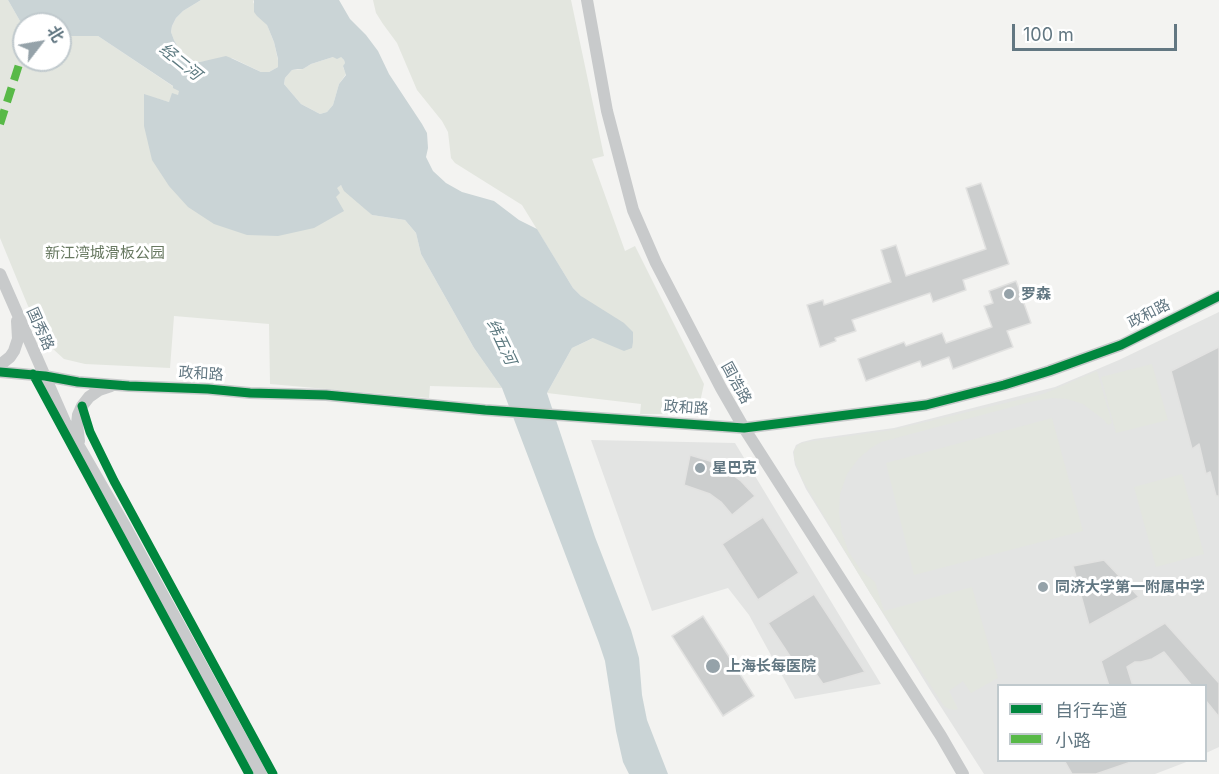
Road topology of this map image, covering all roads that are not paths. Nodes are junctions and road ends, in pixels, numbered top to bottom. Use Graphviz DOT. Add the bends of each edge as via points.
graph roads {
  1 [pos="587,0"];
  2 [pos="0,274"];
  3 [pos="1219,296"];
  4 [pos="15,308"];
  5 [pos="0,365"];
  6 [pos="0,372"];
  7 [pos="45,376"];
  8 [pos="129,386"];
  9 [pos="744,428"];
  10 [pos="80,448"];
  11 [pos="261,774"];
  12 [pos="963,774"];
  1 -- 9 [label="street, 国浩路" via="607,111 633,210 676,303"];
  2 -- 4 [label="street, 国秀路"];
  3 -- 9 [label="street, 政和路" via="1121,345 1004,385 926,405"];
  4 -- 5 [label="street" via="18,339 10,357"];
  4 -- 7 [label="street, 国秀路"];
  6 -- 7 [label="street, 政和路"];
  7 -- 8 [label="street, 政和路"];
  7 -- 10 [label="street, 国秀路"];
  8 -- 9 [label="street, 政和路" via="326,395"];
  8 -- 10 [label="street, 政和路" via="112,385 89,397 76,424"];
  9 -- 12 [label="street, 国浩路"];
  10 -- 11 [label="street, 国秀路"];
}
